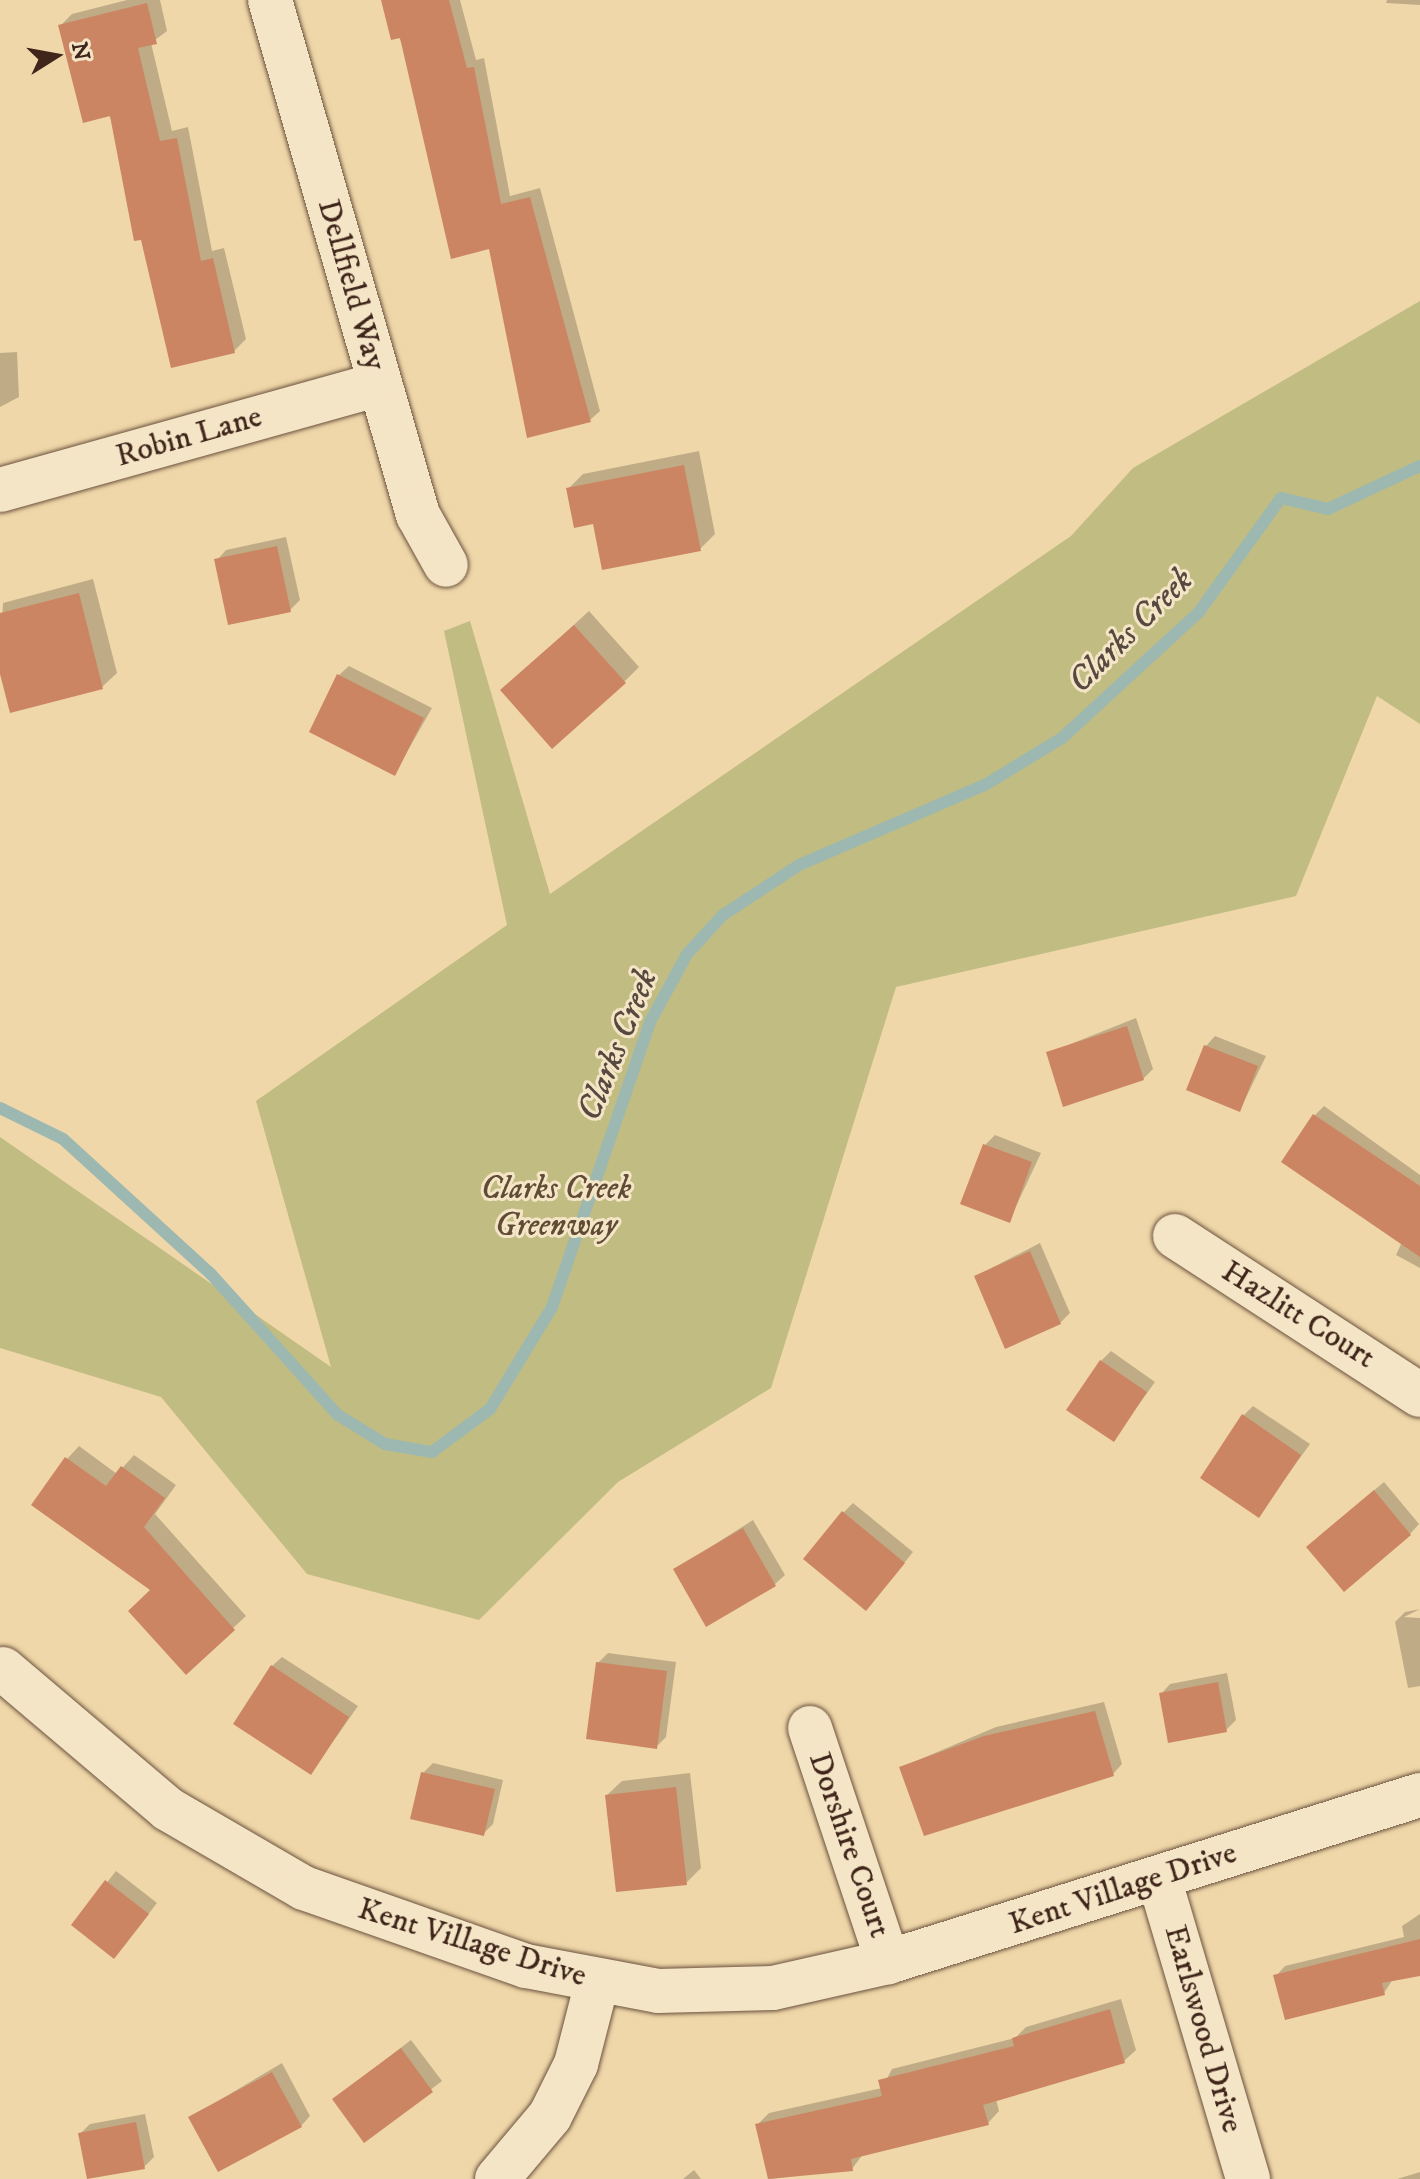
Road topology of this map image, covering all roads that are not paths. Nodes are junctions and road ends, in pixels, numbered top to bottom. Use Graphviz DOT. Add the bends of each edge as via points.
graph roads {
  1 [pos="270,0"];
  2 [pos="379,384"];
  3 [pos="0,490"];
  4 [pos="446,565"];
  5 [pos="1175,1236"];
  6 [pos="1420,1395"];
  7 [pos="3,1669"];
  8 [pos="810,1728"];
  9 [pos="1420,1795"];
  10 [pos="1159,1878"];
  11 [pos="888,1962"];
  12 [pos="597,1982"];
  13 [pos="497,2179"];
  14 [pos="1248,2179"];
  1 -- 2 [label="street, Dellfield Way"];
  2 -- 3 [label="street, Robin Lane"];
  2 -- 4 [label="street, Dellfield Way" via="418,515"];
  5 -- 6 [label="street, Hazlitt Court"];
  7 -- 12 [label="street, Kent Village Drive" via="129,1779 244,1857 405,1926"];
  8 -- 11 [label="street, Dorshire Court"];
  9 -- 10 [label="street, Kent Village Drive"];
  10 -- 11 [label="street, Kent Village Drive"];
  10 -- 14 [label="street, Earlswood Drive"];
  11 -- 12 [label="street, Kent Village Drive" via="773,1988 697,1993"];
  12 -- 13 [label="street" via="576,2064 550,2116"];
}
